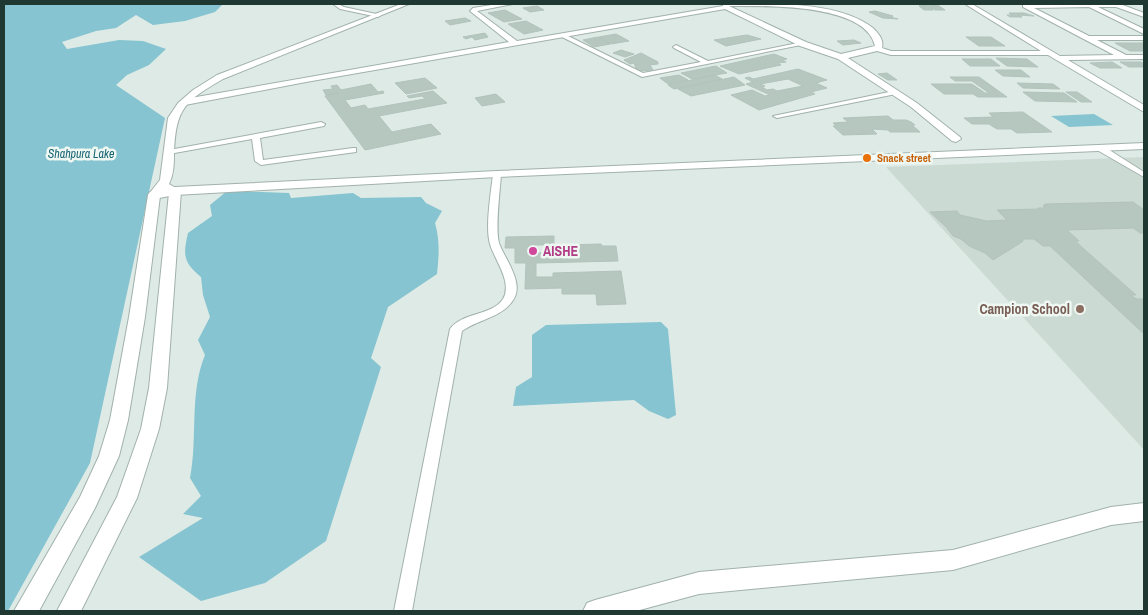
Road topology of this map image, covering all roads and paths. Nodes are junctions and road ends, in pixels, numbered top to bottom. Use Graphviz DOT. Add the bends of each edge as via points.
graph roads {
  1 [pos="335,4"];
  2 [pos="406,4"];
  3 [pos="510,4"];
  4 [pos="968,4"];
  5 [pos="1086,4"];
  6 [pos="726,5"];
  7 [pos="378,15"];
  8 [pos="1144,15"];
  9 [pos="1144,32"];
  10 [pos="562,35"];
  11 [pos="1087,38"];
  12 [pos="1144,38"];
  13 [pos="515,43"];
  14 [pos="803,44"];
  15 [pos="676,47"];
  16 [pos="877,49"];
  17 [pos="1055,56"];
  18 [pos="841,57"];
  19 [pos="1124,57"];
  20 [pos="1144,57"];
  21 [pos="707,63"];
  22 [pos="894,93"];
  23 [pos="185,102"];
  24 [pos="1144,109"];
  25 [pos="777,116"];
  26 [pos="321,124"];
  27 [pos="256,136"];
  28 [pos="956,139"];
  29 [pos="1144,146"];
  30 [pos="1100,148"];
  31 [pos="353,150"];
  32 [pos="169,152"];
  33 [pos="497,174"];
  34 [pos="1144,175"];
  35 [pos="164,190"];
  36 [pos="1144,512"];
  37 [pos="26,611"];
  38 [pos="69,611"];
  39 [pos="403,611"];
  40 [pos="595,611"];
  1 -- 7 [label="lane"];
  2 -- 7 [label="street"];
  3 -- 13 [label="street" via="472,11"];
  4 -- 17 [label="street"];
  5 -- 8 [label="street" via="1120,5"];
  5 -- 9 [label="street"];
  5 -- 11 [label="street" via="1025,6"];
  6 -- 10 [label="street"];
  6 -- 14 [label="street"];
  6 -- 16 [label="street" via="778,5 837,13 861,23 876,35 880,46"];
  7 -- 23 [label="street" via="220,77"];
  10 -- 13 [label="street"];
  10 -- 21 [label="lane" via="642,75"];
  11 -- 12 [label="street"];
  11 -- 19 [label="street"];
  13 -- 23 [label="street"];
  14 -- 18 [label="street"];
  14 -- 21 [label="lane"];
  15 -- 21 [label="lane"];
  16 -- 17 [label="street" via="891,53"];
  16 -- 18 [label="street"];
  17 -- 19 [label="street"];
  17 -- 24 [label="street"];
  18 -- 22 [label="street"];
  19 -- 20 [label="street"];
  22 -- 25 [label="lane"];
  22 -- 28 [label="street"];
  23 -- 32 [label="street" via="175,112"];
  26 -- 27 [label="lane"];
  27 -- 31 [label="lane" via="261,163"];
  27 -- 32 [label="lane"];
  29 -- 30 [label="street"];
  30 -- 33 [label="street"];
  30 -- 34 [label="lane"];
  32 -- 35 [label="street"];
  33 -- 35 [label="street"];
  33 -- 39 [label="lane" via="494,246 509,277 512,295 502,308 467,321 456,329"];
  35 -- 37 [label="street" via="119,420 109,456 88,502"];
  35 -- 38 [label="street" via="158,388 150,429 126,498"];
  36 -- 40 [label="street" via="1111,516 953,560 699,583"];
}
